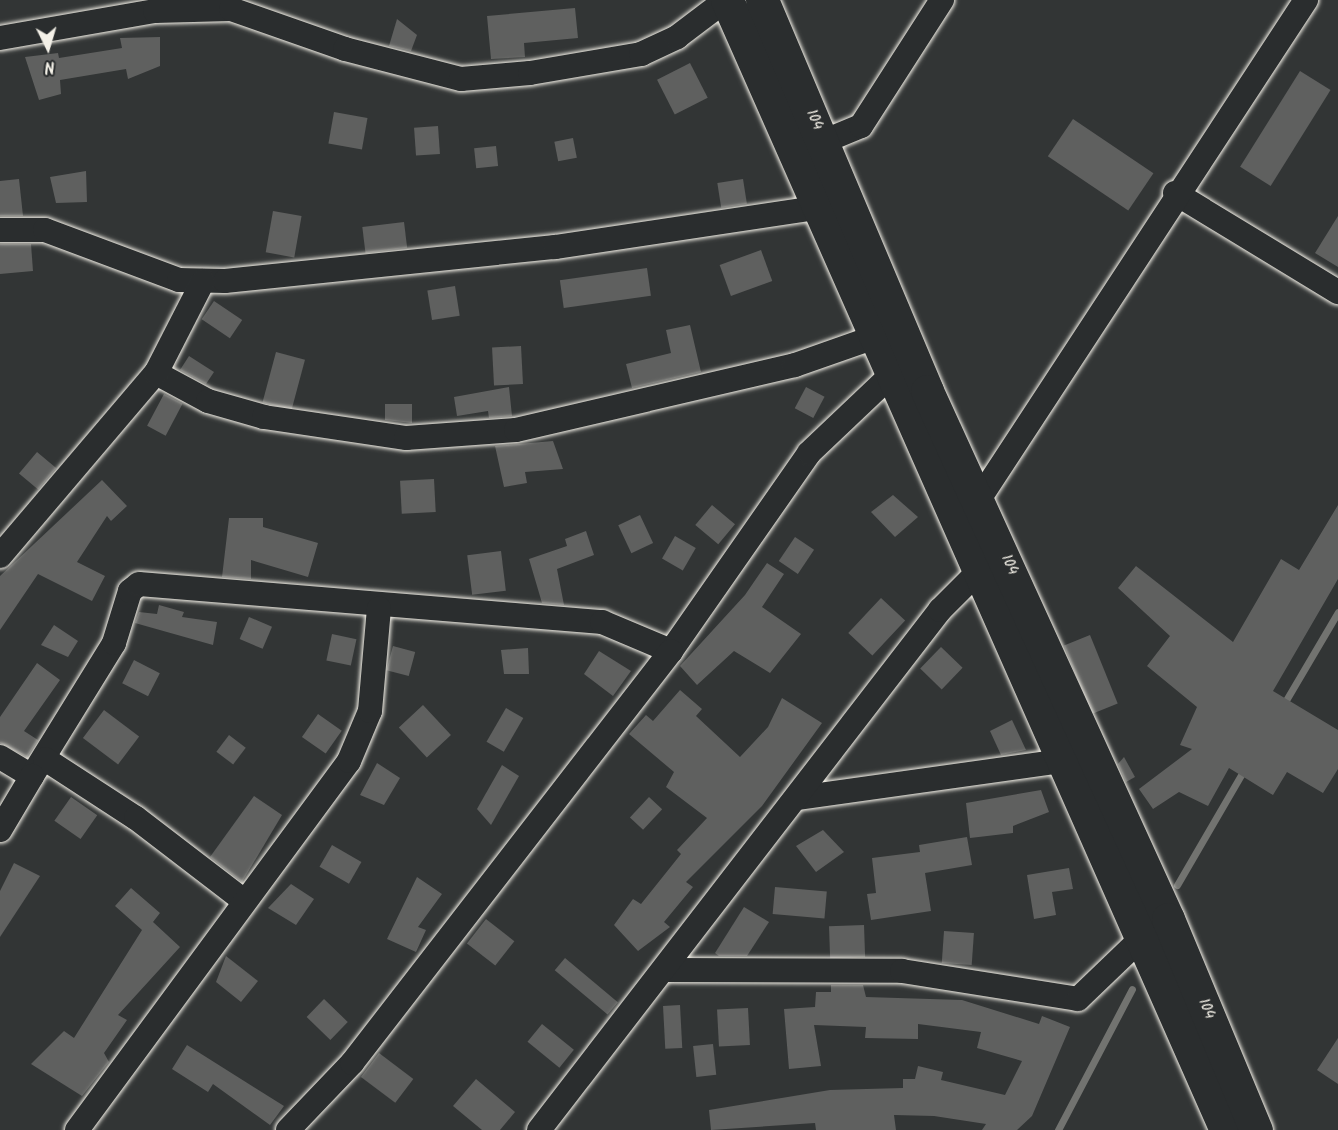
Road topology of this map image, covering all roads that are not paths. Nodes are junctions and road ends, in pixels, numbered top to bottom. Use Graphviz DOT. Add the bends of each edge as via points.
graph roads {
  1 [pos="726,0"];
  2 [pos="762,0"];
  3 [pos="942,0"];
  4 [pos="1306,0"];
  5 [pos="0,38"];
  6 [pos="810,148"];
  7 [pos="1175,193"];
  8 [pos="816,208"];
  9 [pos="0,230"];
  10 [pos="203,281"];
  11 [pos="1338,292"];
  12 [pos="872,338"];
  13 [pos="156,373"];
  14 [pos="889,378"];
  15 [pos="978,498"];
  16 [pos="961,531"];
  17 [pos="0,556"];
  18 [pos="978,572"];
  19 [pos="379,608"];
  20 [pos="671,651"];
  21 [pos="0,757"];
  22 [pos="1061,761"];
  23 [pos="39,767"];
  24 [pos="798,798"];
  25 [pos="0,830"];
  26 [pos="244,901"];
  27 [pos="1154,927"];
  28 [pos="666,970"];
  29 [pos="77,1130"];
  30 [pos="288,1130"];
  31 [pos="538,1130"];
  32 [pos="1226,1130"];
  33 [pos="1256,1130"];
  1 -- 5 [label="street" via="677,37 641,54 530,73 461,79 345,49 231,9 155,11"];
  1 -- 6 [label="street"];
  2 -- 6 [label="street, 104"];
  3 -- 6 [label="street" via="861,126"];
  4 -- 7 [label="street"];
  6 -- 8 [label="street"];
  6 -- 15 [label="street, 104"];
  7 -- 11 [label="street"];
  7 -- 15 [label="street"];
  8 -- 10 [label="street" via="352,272"];
  8 -- 12 [label="street"];
  9 -- 10 [label="street" via="45,230 179,280"];
  10 -- 13 [label="street"];
  12 -- 13 [label="street" via="795,365 516,430 406,438 264,417 208,401"];
  12 -- 14 [label="street"];
  13 -- 17 [label="street"];
  14 -- 16 [label="street"];
  14 -- 20 [label="street" via="809,453"];
  15 -- 16 [label="street"];
  15 -- 27 [label="street, 104"];
  16 -- 18 [label="street"];
  18 -- 22 [label="street"];
  18 -- 24 [label="street" via="940,610"];
  19 -- 20 [label="street" via="602,622"];
  19 -- 23 [label="street" via="139,584 130,591 114,643"];
  19 -- 26 [label="street" via="363,735"];
  20 -- 30 [label="street" via="352,1063"];
  21 -- 23 [label="street"];
  22 -- 24 [label="street"];
  22 -- 27 [label="street"];
  23 -- 25 [label="street"];
  23 -- 26 [label="street" via="136,818"];
  24 -- 28 [label="street" via="716,897"];
  26 -- 29 [label="street"];
  27 -- 28 [label="street" via="1078,999 902,971"];
  27 -- 32 [label="street"];
  27 -- 33 [label="street, 104"];
  28 -- 31 [label="street"];
}
